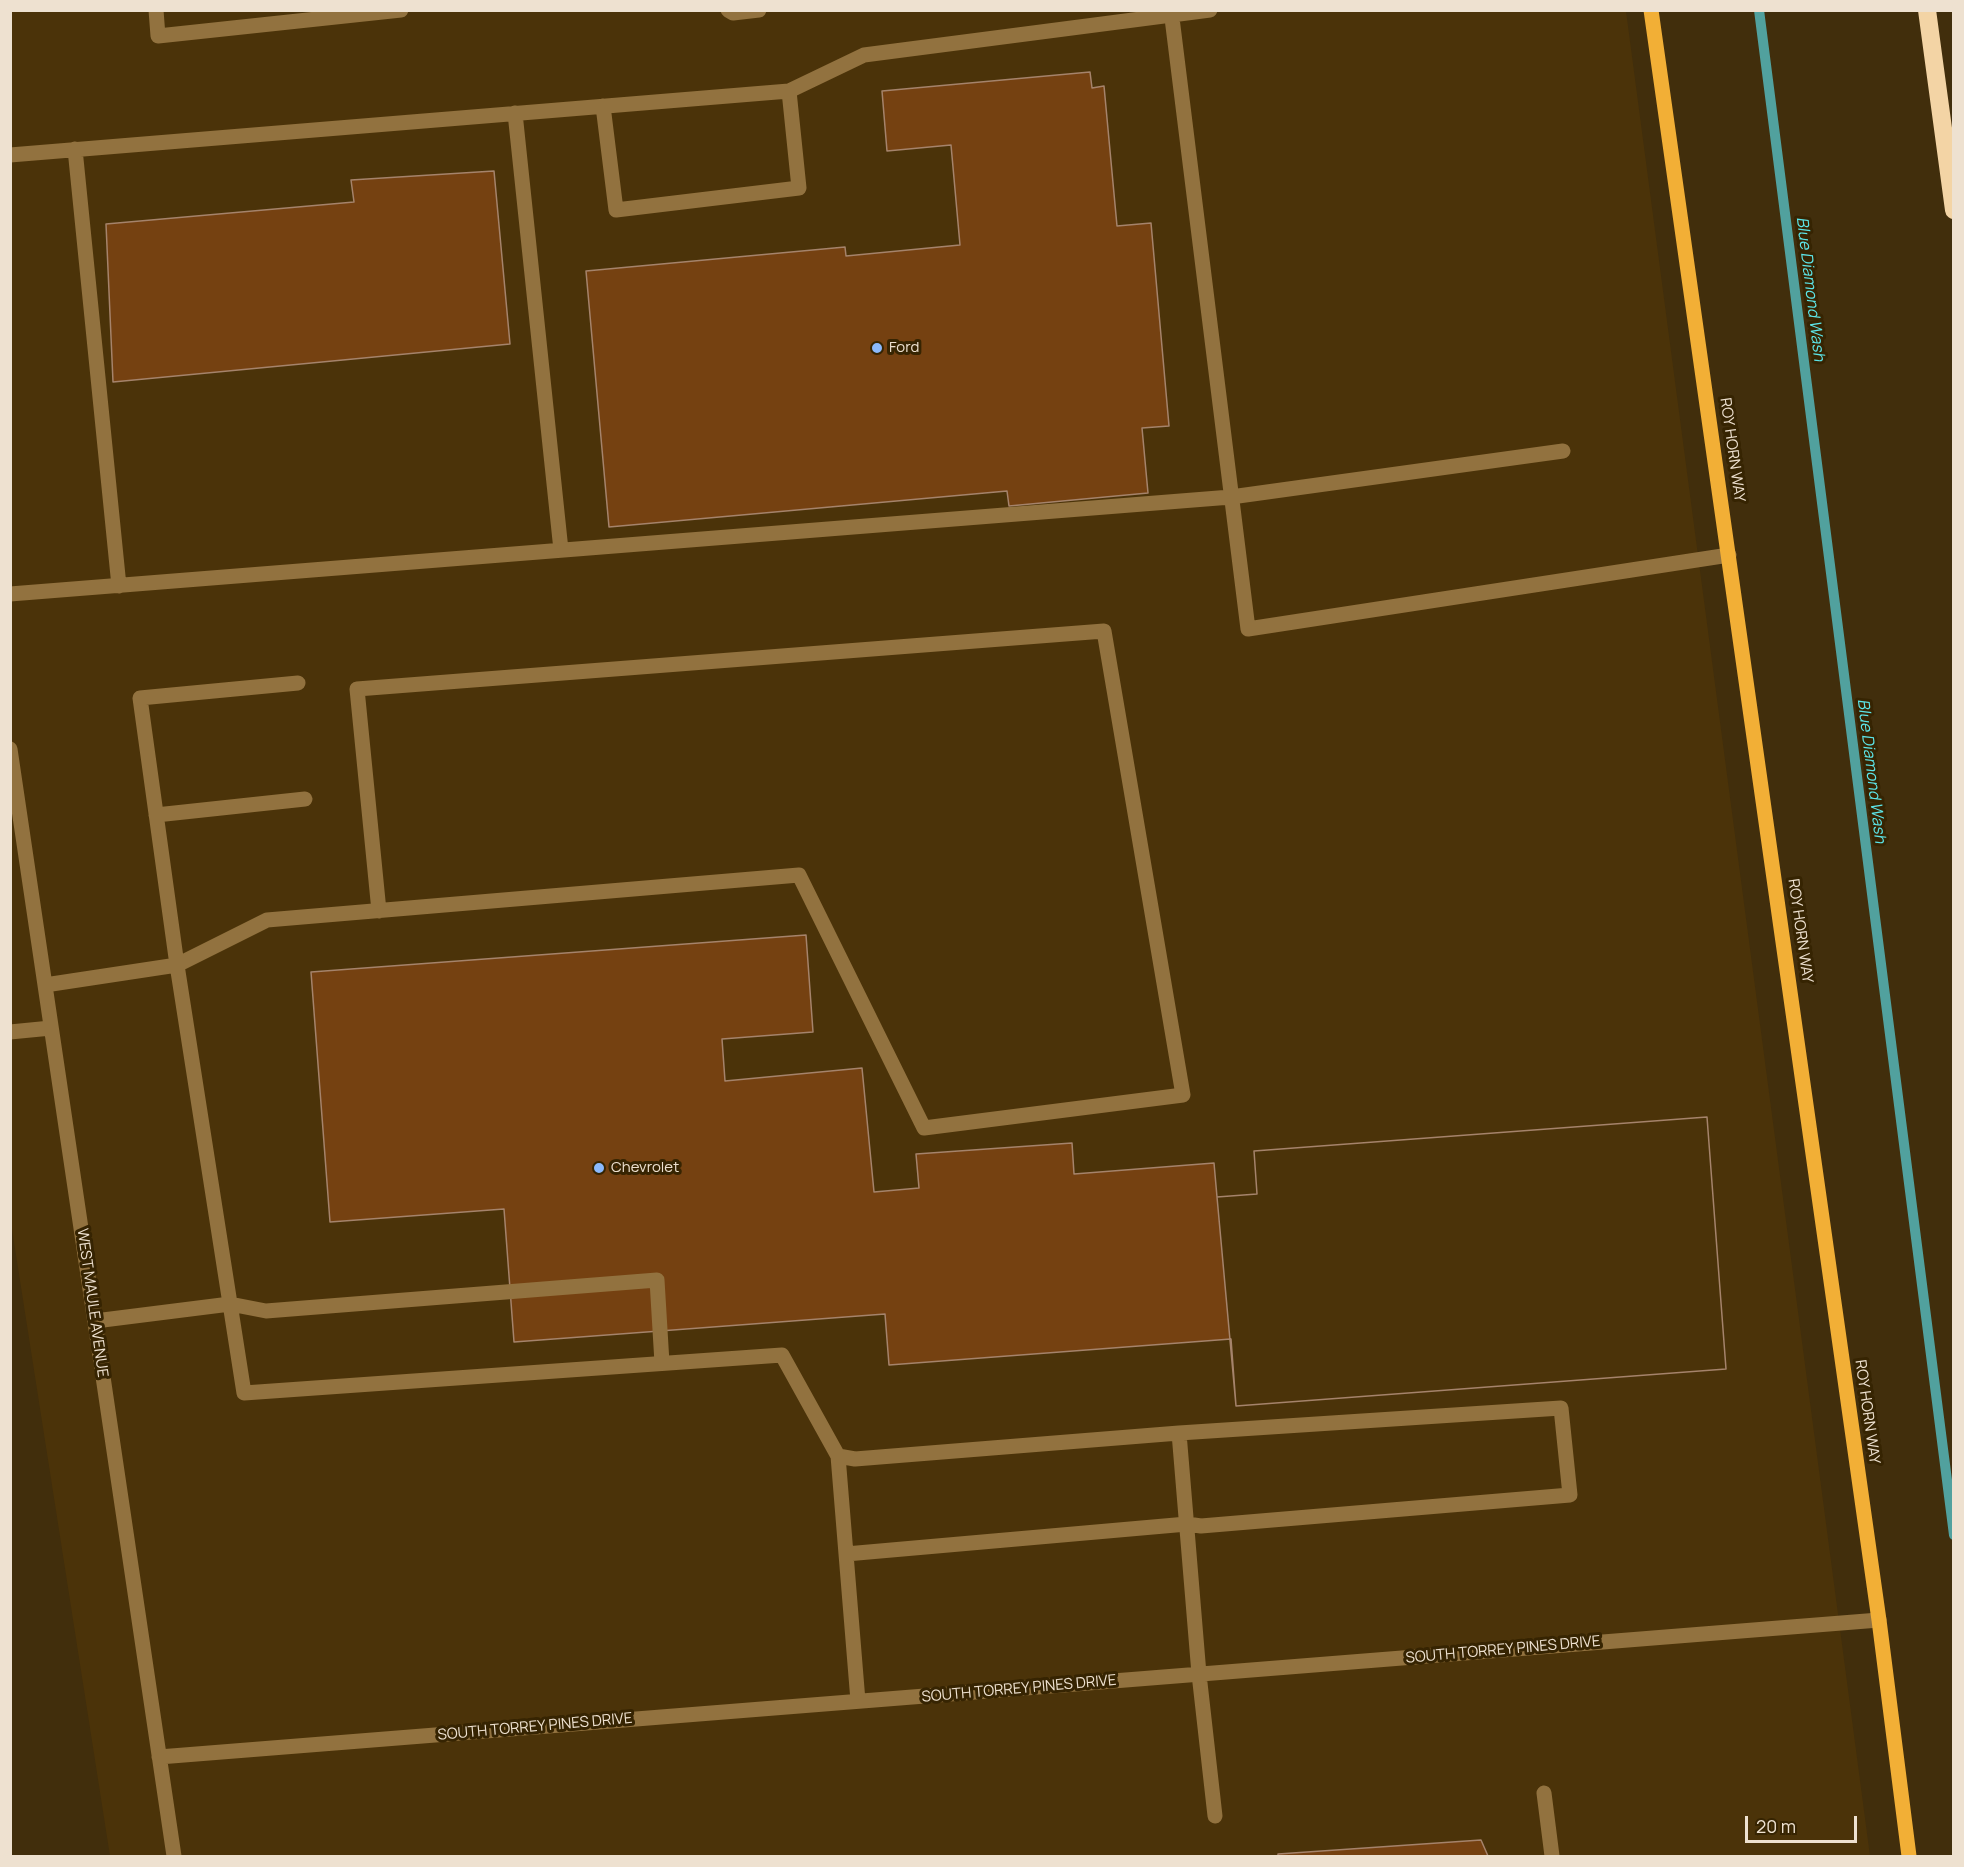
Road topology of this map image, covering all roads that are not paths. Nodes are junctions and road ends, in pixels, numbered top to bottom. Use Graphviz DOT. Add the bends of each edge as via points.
graph roads {
  1 [pos="156,10"];
  2 [pos="401,10"];
  3 [pos="728,10"];
  4 [pos="759,10"];
  5 [pos="1210,10"];
  6 [pos="1652,10"];
  7 [pos="1927,10"];
  8 [pos="1172,13"];
  9 [pos="789,91"];
  10 [pos="603,106"];
  11 [pos="515,113"];
  12 [pos="75,149"];
  13 [pos="10,154"];
  14 [pos="1953,210"];
  15 [pos="1563,451"];
  16 [pos="1231,497"];
  17 [pos="561,550"];
  18 [pos="1729,555"];
  19 [pos="119,586"];
  20 [pos="10,594"];
  21 [pos="298,683"];
  22 [pos="10,749"];
  23 [pos="305,800"];
  24 [pos="156,815"];
  25 [pos="379,911"];
  26 [pos="177,965"];
  27 [pos="45,985"];
  28 [pos="51,1028"];
  29 [pos="10,1032"];
  30 [pos="230,1304"];
  31 [pos="95,1321"];
  32 [pos="662,1363"];
  33 [pos="1179,1433"];
  34 [pos="838,1456"];
  35 [pos="1187,1524"];
  36 [pos="846,1554"];
  37 [pos="1879,1620"];
  38 [pos="1199,1674"];
  39 [pos="858,1701"];
  40 [pos="159,1757"];
  41 [pos="1544,1793"];
  42 [pos="1215,1816"];
  43 [pos="174,1857"];
  44 [pos="1552,1857"];
  45 [pos="1910,1857"];
  1 -- 2 [label="street" via="158,36"];
  3 -- 4 [label="street"];
  5 -- 8 [label="street"];
  6 -- 18 [label="main road, ROY HORN WAY"];
  7 -- 14 [label="highway"];
  8 -- 9 [label="street" via="864,55"];
  8 -- 16 [label="street"];
  9 -- 10 [label="street"];
  9 -- 10 [label="street" via="799,188 615,210"];
  10 -- 11 [label="street"];
  11 -- 12 [label="street"];
  11 -- 17 [label="street"];
  12 -- 13 [label="street"];
  12 -- 19 [label="street"];
  15 -- 16 [label="street"];
  16 -- 17 [label="street"];
  16 -- 18 [label="street" via="1248,629"];
  17 -- 19 [label="street"];
  18 -- 37 [label="main road, ROY HORN WAY"];
  19 -- 20 [label="street"];
  21 -- 24 [label="street" via="140,698"];
  22 -- 27 [label="street, WEST MAULE AVENUE"];
  23 -- 24 [label="street"];
  24 -- 26 [label="street"];
  25 -- 25 [label="street" via="799,875 924,1128 1183,1095 1104,631 357,689"];
  25 -- 26 [label="street" via="267,920"];
  26 -- 27 [label="street"];
  26 -- 30 [label="street"];
  27 -- 28 [label="street, WEST MAULE AVENUE"];
  28 -- 29 [label="street"];
  28 -- 31 [label="street, WEST MAULE AVENUE"];
  30 -- 31 [label="street"];
  30 -- 32 [label="street" via="244,1393"];
  30 -- 32 [label="street" via="266,1311 657,1280"];
  31 -- 40 [label="street, WEST MAULE AVENUE"];
  32 -- 34 [label="street" via="782,1355"];
  33 -- 34 [label="street" via="855,1459"];
  33 -- 35 [label="street"];
  33 -- 35 [label="street" via="1561,1408 1570,1495 1201,1526"];
  34 -- 36 [label="street"];
  35 -- 36 [label="street"];
  35 -- 38 [label="street"];
  36 -- 39 [label="street"];
  37 -- 38 [label="street, SOUTH TORREY PINES DRIVE"];
  37 -- 45 [label="main road, ROY HORN WAY"];
  38 -- 39 [label="street, SOUTH TORREY PINES DRIVE"];
  38 -- 42 [label="street"];
  39 -- 40 [label="street, SOUTH TORREY PINES DRIVE"];
  40 -- 43 [label="street, WEST MAULE AVENUE"];
  41 -- 44 [label="street"];
}
